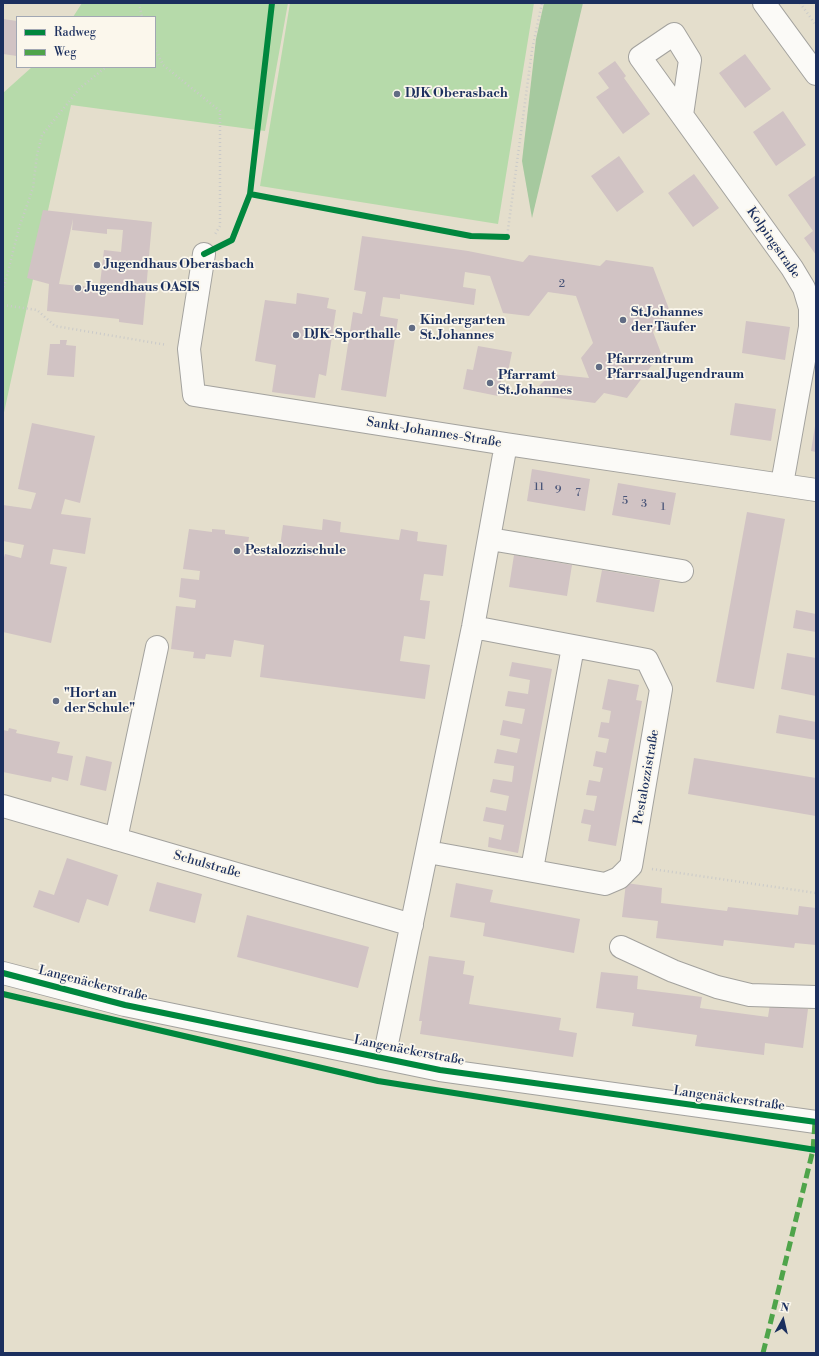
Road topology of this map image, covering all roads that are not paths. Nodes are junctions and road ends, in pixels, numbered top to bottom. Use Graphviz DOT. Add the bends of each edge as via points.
graph roads {
  1 [pos="764,3"];
  2 [pos="816,74"];
  3 [pos="682,115"];
  4 [pos="204,254"];
  5 [pos="506,444"];
  6 [pos="782,484"];
  7 [pos="816,490"];
  8 [pos="490,539"];
  9 [pos="682,571"];
  10 [pos="473,627"];
  11 [pos="157,647"];
  12 [pos="573,647"];
  13 [pos="3,806"];
  14 [pos="116,838"];
  15 [pos="428,852"];
  16 [pos="532,869"];
  17 [pos="412,925"];
  18 [pos="621,947"];
  19 [pos="3,973"];
  20 [pos="816,997"];
  21 [pos="384,1058"];
  22 [pos="816,1120"];
  1 -- 2 [label="street"];
  3 -- 6 [label="street, Kolpingstraße" via="792,268 804,288 810,308 810,327"];
  4 -- 5 [label="street, Sankt-Johannes-Straße" via="190,349 194,395"];
  5 -- 6 [label="street, Sankt-Johannes-Straße"];
  5 -- 8 [label="street"];
  6 -- 7 [label="street, Sankt-Johannes-Straße"];
  8 -- 9 [label="street"];
  8 -- 10 [label="street"];
  10 -- 12 [label="street, Pestalozzistraße"];
  10 -- 15 [label="street"];
  11 -- 14 [label="street"];
  12 -- 16 [label="street"];
  12 -- 16 [label="street, Pestalozzistraße" via="647,660 662,689 631,866 619,878 605,884"];
  13 -- 14 [label="street, Schulstraße"];
  14 -- 17 [label="street, Schulstraße"];
  15 -- 16 [label="street"];
  15 -- 17 [label="street"];
  17 -- 21 [label="street"];
  18 -- 20 [label="street" via="673,971 717,987 750,995"];
  19 -- 21 [label="street, Langenäckerstraße" via="124,1005"];
  21 -- 22 [label="street, Langenäckerstraße" via="440,1070"];
}
